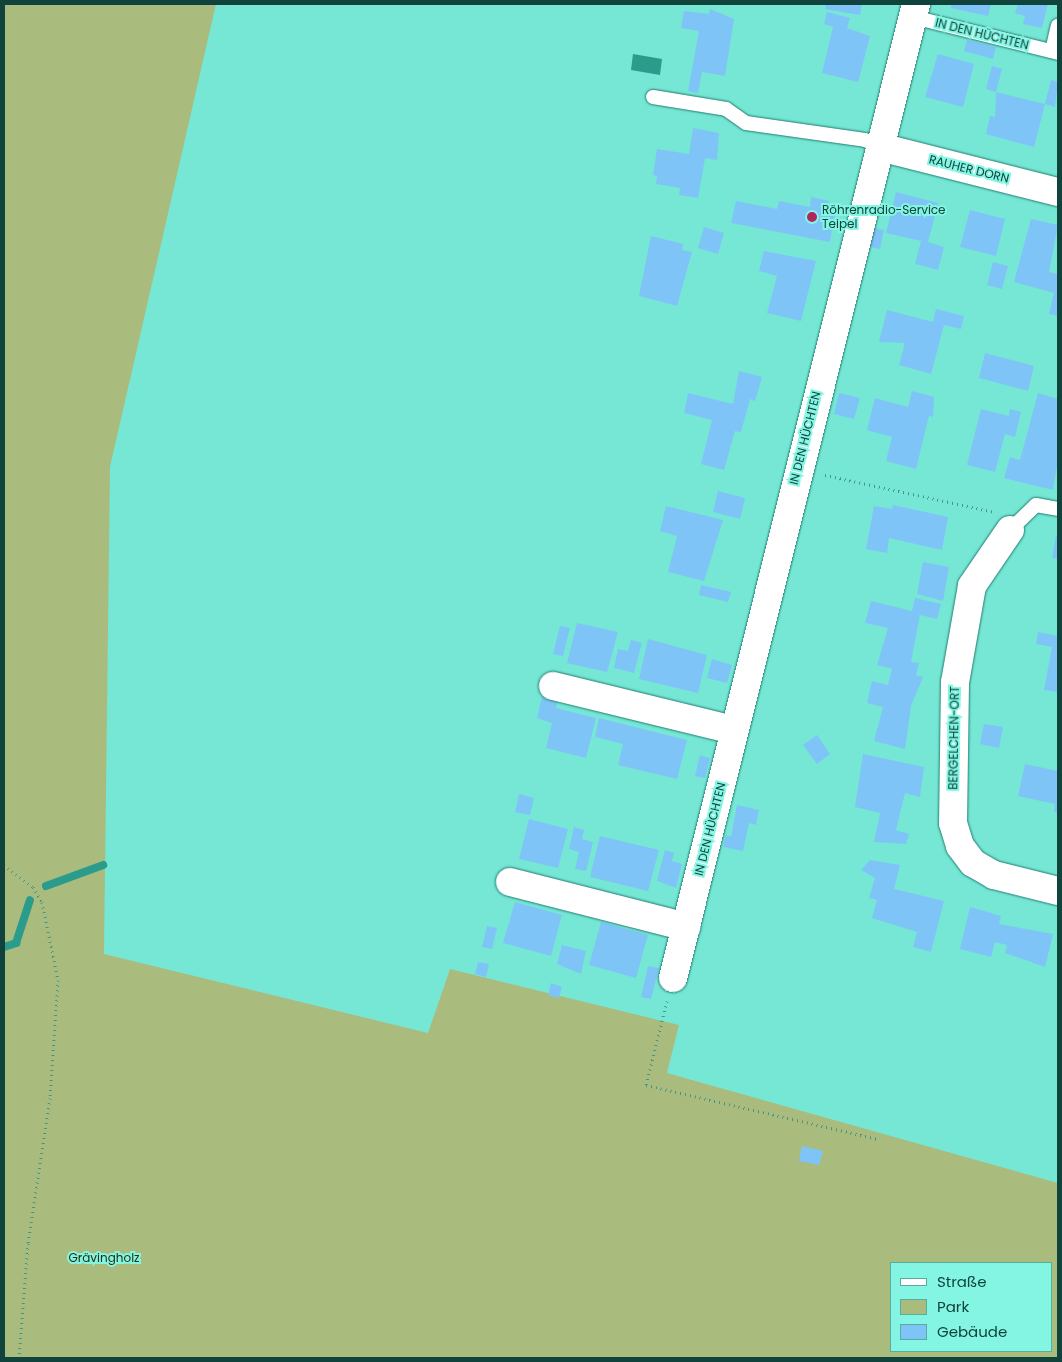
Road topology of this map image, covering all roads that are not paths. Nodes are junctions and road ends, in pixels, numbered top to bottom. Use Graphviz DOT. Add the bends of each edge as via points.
graph roads {
  1 [pos="915,10"];
  2 [pos="1058,26"];
  3 [pos="1055,52"];
  4 [pos="653,97"];
  5 [pos="880,147"];
  6 [pos="1058,192"];
  7 [pos="1058,509"];
  8 [pos="1010,530"];
  9 [pos="552,686"];
  10 [pos="734,730"];
  11 [pos="510,882"];
  12 [pos="1058,891"];
  13 [pos="686,927"];
  14 [pos="673,978"];
  1 -- 3 [label="lane, IN DEN HÜCHTEN"];
  1 -- 5 [label="street, IN DEN HÜCHTEN"];
  2 -- 3 [label="lane, IN DEN HÜCHTEN"];
  4 -- 5 [label="lane" via="726,109 746,123 865,140"];
  5 -- 6 [label="street, RAUHER DORN"];
  5 -- 10 [label="street, IN DEN HÜCHTEN"];
  7 -- 8 [label="lane" via="1036,505"];
  8 -- 12 [label="street, BERGELCHEN-ORT" via="972,586 955,682 953,823 960,846 973,863 994,875"];
  9 -- 10 [label="street"];
  10 -- 13 [label="street, IN DEN HÜCHTEN"];
  11 -- 13 [label="street"];
  13 -- 14 [label="street, IN DEN HÜCHTEN"];
}
